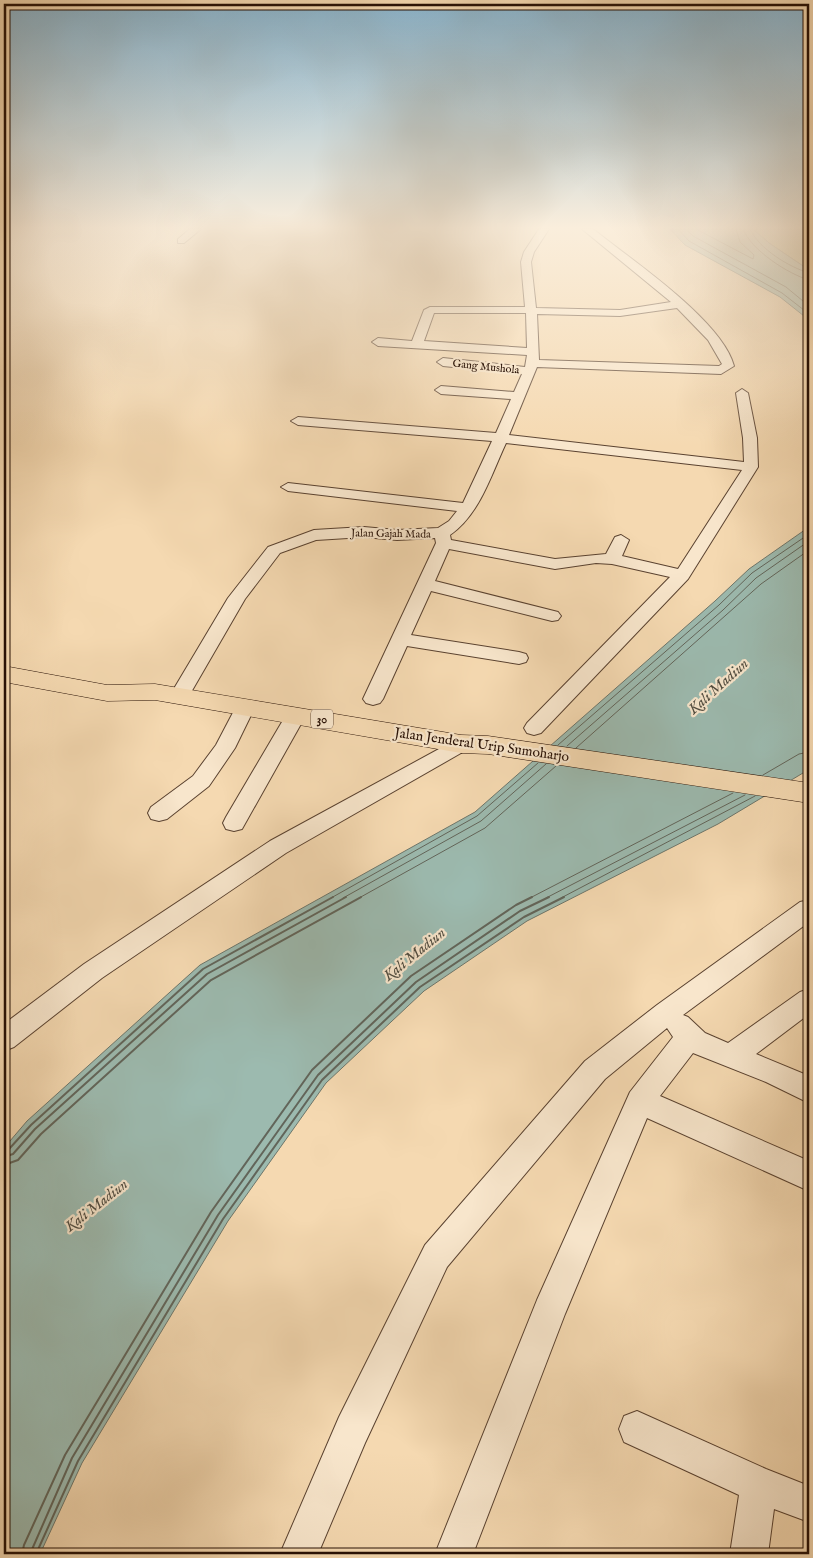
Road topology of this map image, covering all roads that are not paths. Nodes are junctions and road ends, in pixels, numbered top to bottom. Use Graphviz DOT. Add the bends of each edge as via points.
graph roads {
  1 [pos="530,302"];
  2 [pos="677,302"];
  3 [pos="680,304"];
  4 [pos="531,311"];
  5 [pos="378,342"];
  6 [pos="417,344"];
  7 [pos="443,362"];
  8 [pos="532,362"];
  9 [pos="441,390"];
  10 [pos="742,394"];
  11 [pos="519,396"];
  12 [pos="298,421"];
  13 [pos="501,438"];
  14 [pos="752,467"];
  15 [pos="288,487"];
  16 [pos="468,508"];
  17 [pos="443,538"];
  18 [pos="620,540"];
  19 [pos="612,559"];
  20 [pos="682,575"];
  21 [pos="424,584"];
  22 [pos="552,616"];
  23 [pos="400,639"];
  24 [pos="519,658"];
  25 [pos="4,659"];
  26 [pos="4,674"];
  27 [pos="167,694"];
  28 [pos="373,699"];
  29 [pos="245,707"];
  30 [pos="296,715"];
  31 [pos="534,728"];
  32 [pos="461,744"];
  33 [pos="809,793"];
  34 [pos="159,813"];
  35 [pos="234,823"];
  36 [pos="809,908"];
  37 [pos="809,1000"];
  38 [pos="666,1013"];
  39 [pos="690,1035"];
  40 [pos="4,1039"];
  41 [pos="730,1057"];
  42 [pos="809,1090"];
  43 [pos="640,1101"];
  44 [pos="809,1176"];
  45 [pos="637,1429"];
  46 [pos="759,1485"];
  47 [pos="809,1504"];
  48 [pos="300,1554"];
  49 [pos="454,1554"];
  50 [pos="749,1554"];
  1 -- 4 [label="street, Jalan Gajah Mada"];
  2 -- 3 [label="street"];
  3 -- 4 [label="street" via="620,313"];
  3 -- 8 [label="street" via="713,338 728,364 726,368 628,368"];
  4 -- 6 [label="street" via="430,310"];
  4 -- 8 [label="street, Jalan Gajah Mada"];
  5 -- 6 [label="street"];
  6 -- 8 [label="street"];
  7 -- 8 [label="street, Gang Mushola"];
  8 -- 11 [label="street, Jalan Gajah Mada"];
  9 -- 11 [label="street"];
  10 -- 14 [label="street"];
  11 -- 13 [label="street, Jalan Gajah Mada"];
  12 -- 13 [label="street"];
  13 -- 14 [label="street"];
  13 -- 16 [label="street, Jalan Gajah Mada"];
  14 -- 20 [label="street"];
  15 -- 16 [label="street"];
  16 -- 17 [label="street, Jalan Gajah Mada"];
  17 -- 19 [label="street" via="555,564"];
  17 -- 21 [label="street"];
  17 -- 27 [label="street, Jalan Gajah Mada" via="364,532 314,535 274,550"];
  18 -- 19 [label="street"];
  19 -- 20 [label="street"];
  20 -- 31 [label="street"];
  21 -- 22 [label="street"];
  21 -- 23 [label="street"];
  23 -- 24 [label="street"];
  23 -- 28 [label="street"];
  25 -- 27 [label="highway, Jalan Jenderal Urip Sumoharjo / 30" via="120,675"];
  26 -- 27 [label="highway, Jalan Jenderal Urip Sumoharjo / 30" via="107,693"];
  27 -- 29 [label="highway, Jalan Jenderal Urip Sumoharjo / 30"];
  29 -- 30 [label="highway, Jalan Jenderal Urip Sumoharjo / 30"];
  29 -- 34 [label="street" via="225,748 201,781"];
  30 -- 32 [label="highway, Jalan Jenderal Urip Sumoharjo / 30"];
  30 -- 35 [label="street"];
  32 -- 33 [label="highway, Jalan Jenderal Urip Sumoharjo / 30" via="488,745"];
  32 -- 40 [label="street" via="278,847 93,971"];
  36 -- 38 [label="street"];
  37 -- 41 [label="street"];
  38 -- 39 [label="street"];
  38 -- 48 [label="street" via="595,1070 436,1256 352,1430"];
  39 -- 41 [label="street" via="695,1041"];
  39 -- 43 [label="street"];
  41 -- 42 [label="street" via="776,1073"];
  43 -- 44 [label="street"];
  43 -- 49 [label="street" via="549,1312"];
  45 -- 46 [label="street"];
  46 -- 47 [label="street"];
  46 -- 50 [label="street"];
}
